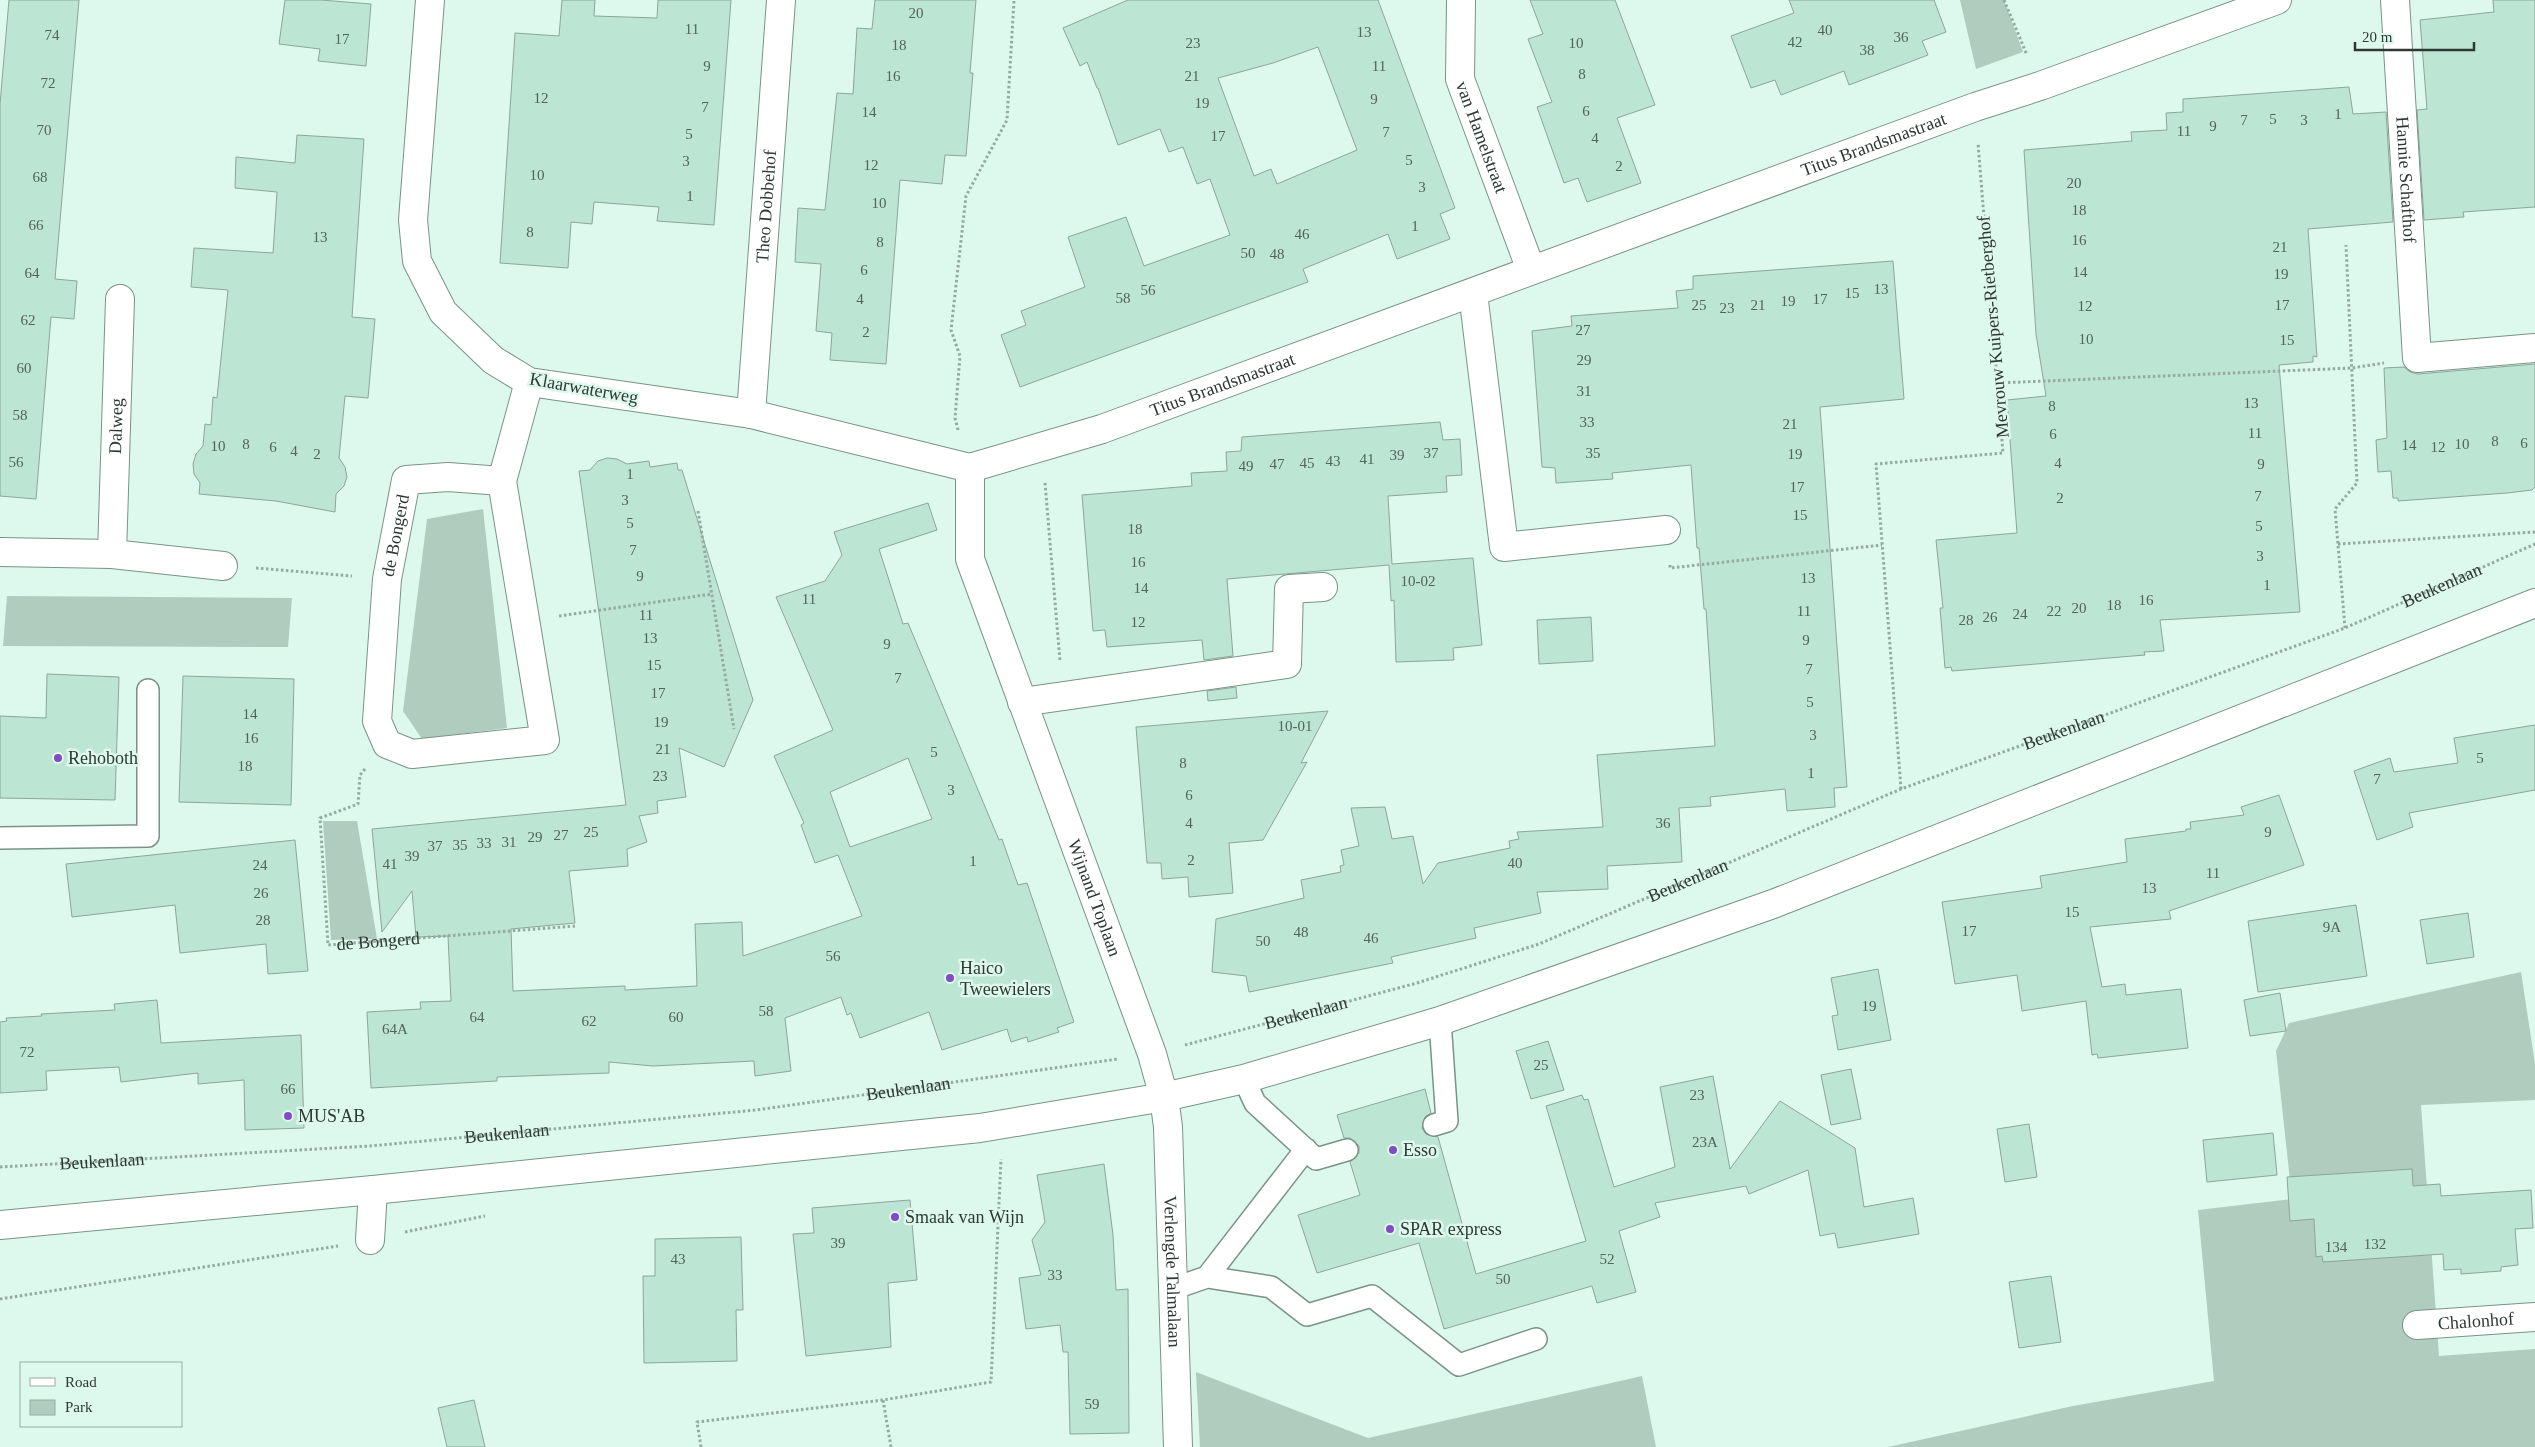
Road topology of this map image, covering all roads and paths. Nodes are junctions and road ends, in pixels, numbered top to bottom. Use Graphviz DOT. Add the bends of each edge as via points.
graph roads {
  1 [pos="430,0"];
  2 [pos="781,0"];
  3 [pos="1014,0"];
  4 [pos="1461,0"];
  5 [pos="2004,0"];
  6 [pos="2277,0"];
  7 [pos="2395,0"];
  8 [pos="2040,86"];
  9 [pos="1975,107"];
  10 [pos="2346,245"];
  11 [pos="1531,270"];
  12 [pos="1473,293"];
  13 [pos="120,299"];
  14 [pos="2535,348"];
  15 [pos="2417,358"];
  16 [pos="2352,368"];
  17 [pos="529,382"];
  18 [pos="1998,383"];
  19 [pos="751,414"];
  20 [pos="1042,447"];
  21 [pos="970,468"];
  22 [pos="502,481"];
  23 [pos="698,511"];
  24 [pos="1666,530"];
  25 [pos="2535,532"];
  26 [pos="2338,544"];
  27 [pos="2535,544"];
  28 [pos="1882,545"];
  29 [pos="0,552"];
  30 [pos="112,554"];
  31 [pos="223,566"];
  32 [pos="387,578"];
  33 [pos="1323,587"];
  34 [pos="712,594"];
  35 [pos="2535,603"];
  36 [pos="526,621"];
  37 [pos="2345,628"];
  38 [pos="148,690"];
  39 [pos="1063,696"];
  40 [pos="1022,702"];
  41 [pos="734,729"];
  42 [pos="387,744"];
  43 [pos="1901,790"];
  44 [pos="0,838"];
  45 [pos="575,926"];
  46 [pos="1440,1021"];
  47 [pos="1152,1054"];
  48 [pos="1244,1079"];
  49 [pos="1164,1097"];
  50 [pos="1434,1125"];
  51 [pos="1306,1150"];
  52 [pos="1347,1150"];
  53 [pos="1001,1153"];
  54 [pos="0,1167"];
  55 [pos="373,1190"];
  56 [pos="0,1225"];
  57 [pos="370,1240"];
  58 [pos="1207,1277"];
  59 [pos="1175,1288"];
  60 [pos="0,1299"];
  61 [pos="2535,1317"];
  62 [pos="2417,1325"];
  63 [pos="1536,1339"];
  64 [pos="882,1400"];
  65 [pos="701,1447"];
  66 [pos="891,1447"];
  67 [pos="1178,1447"];
  1 -- 17 [label="street, Klaarwaterweg" via="413,220 417,261 443,312 493,360"];
  2 -- 19 [label="street, Theo Dobbehof"];
  3 -- 21 [label="path" via="1007,120 966,196 951,330 960,356 955,418"];
  4 -- 11 [label="street, van Hamelstraat" via="1460,79"];
  5 -- 8 [label="path"];
  6 -- 8 [label="street, Titus Brandsmastraat"];
  7 -- 15 [label="street, Hannie Schafthof"];
  8 -- 9 [label="street, Titus Brandsmastraat"];
  9 -- 11 [label="street, Titus Brandsmastraat"];
  9 -- 18 [label="path, Mevrouw Kuipers-Rietberghof"];
  10 -- 16 [label="path"];
  11 -- 12 [label="street, Titus Brandsmastraat"];
  12 -- 20 [label="street, Titus Brandsmastraat" via="1102,429"];
  12 -- 24 [label="street" via="1504,547"];
  13 -- 30 [label="street, Dalweg"];
  14 -- 15 [label="street"];
  15 -- 16 [label="path"];
  16 -- 18 [label="path"];
  16 -- 26 [label="path" via="2357,483 2335,509"];
  17 -- 19 [label="street, Klaarwaterweg"];
  17 -- 22 [label="street"];
  18 -- 28 [label="path, Mevrouw Kuipers-Rietberghof" via="2003,453 1876,464"];
  19 -- 21 [label="street, Klaarwaterweg"];
  20 -- 21 [label="street, Titus Brandsmastraat"];
  20 -- 39 [label="path"];
  21 -- 40 [label="street, Wijnand Toplaan" via="970,559"];
  22 -- 32 [label="street, de Bongerd" via="448,477 406,480"];
  22 -- 36 [label="street"];
  23 -- 34 [label="path"];
  24 -- 28 [label="path" via="1670,568"];
  25 -- 26 [label="path, Beukenlaan"];
  26 -- 37 [label="path"];
  27 -- 37 [label="path, Beukenlaan"];
  28 -- 43 [label="path, Mevrouw Kuipers-Rietberghof"];
  29 -- 30 [label="street"];
  30 -- 31 [label="street"];
  31 -- 32 [label="path"];
  32 -- 42 [label="street, de Bongerd" via="377,721"];
  33 -- 39 [label="street" via="1289,589 1287,664"];
  34 -- 36 [label="path"];
  34 -- 41 [label="path"];
  35 -- 46 [label="street" via="1773,904"];
  36 -- 42 [label="street" via="545,740 412,754"];
  37 -- 43 [label="path, Beukenlaan"];
  38 -- 44 [label="lane" via="148,836"];
  39 -- 40 [label="street"];
  40 -- 47 [label="street, Wijnand Toplaan"];
  42 -- 45 [label="path, de Bongerd" via="360,775 358,804 320,818 328,945"];
  43 -- 47 [label="path, Beukenlaan" via="1539,944 1417,983"];
  46 -- 48 [label="street"];
  46 -- 50 [label="lane" via="1447,1121"];
  47 -- 49 [label="street, Wijnand Toplaan"];
  47 -- 54 [label="path, Beukenlaan" via="746,1111 370,1146"];
  48 -- 49 [label="street"];
  48 -- 51 [label="lane" via="1255,1103"];
  49 -- 55 [label="street" via="980,1128"];
  49 -- 59 [label="street, Verlengde Talmalaan"];
  51 -- 52 [label="lane" via="1316,1159"];
  51 -- 58 [label="lane"];
  53 -- 64 [label="path" via="992,1382"];
  55 -- 56 [label="street"];
  55 -- 57 [label="street"];
  57 -- 60 [label="path"];
  58 -- 59 [label="lane"];
  58 -- 63 [label="lane" via="1271,1287 1307,1315 1372,1296 1459,1365"];
  59 -- 67 [label="street, Verlengde Talmalaan"];
  61 -- 62 [label="street, Chalonhof"];
  64 -- 65 [label="path" via="697,1422"];
  64 -- 66 [label="path"];
}
